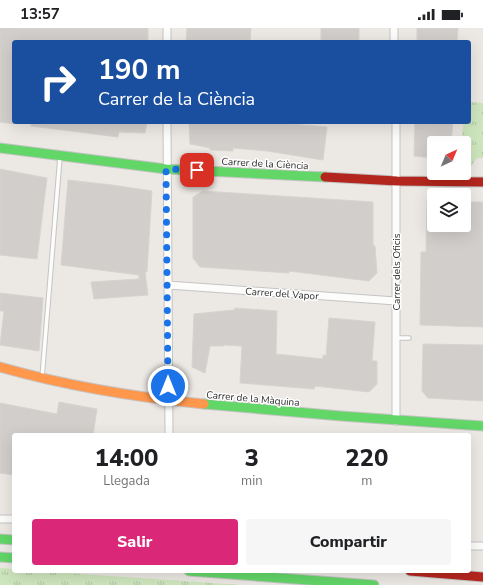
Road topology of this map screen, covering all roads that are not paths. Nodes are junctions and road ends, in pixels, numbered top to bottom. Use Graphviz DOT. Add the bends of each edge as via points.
graph roads {
  1 [pos="167,28"];
  2 [pos="394,28"];
  3 [pos="167,40"];
  4 [pos="394,40"];
  5 [pos="167,124"];
  6 [pos="396,124"];
  7 [pos="0,148"];
  8 [pos="61,156"];
  9 [pos="166,169"];
  10 [pos="397,181"];
  11 [pos="483,182"];
  12 [pos="168,285"];
  13 [pos="396,301"];
  14 [pos="396,338"];
  15 [pos="409,338"];
  16 [pos="0,367"];
  17 [pos="42,378"];
  18 [pos="168,401"];
  19 [pos="396,422"];
  20 [pos="483,426"];
  21 [pos="169,433"];
  22 [pos="0,519"];
  23 [pos="12,520"];
  24 [pos="0,539"];
  25 [pos="12,540"];
  26 [pos="471,546"];
  27 [pos="483,546"];
  28 [pos="0,557"];
  29 [pos="12,558"];
  30 [pos="215,573"];
  31 [pos="434,573"];
  32 [pos="483,577"];
  33 [pos="374,585"];
  1 -- 3 [label="street"];
  2 -- 4 [label="street"];
  5 -- 9 [label="street"];
  6 -- 10 [label="street, Carrer dels Oficis"];
  7 -- 8 [label="main road, Carrer de la Ciència"];
  8 -- 9 [label="main road, Carrer de la Ciència"];
  8 -- 17 [label="lane"];
  9 -- 10 [label="main road, Carrer de la Ciència"];
  9 -- 12 [label="street"];
  10 -- 11 [label="main road, Carrer de la Ciència"];
  10 -- 13 [label="street, Carrer dels Oficis"];
  12 -- 13 [label="street, Carrer del Vapor"];
  12 -- 18 [label="street"];
  13 -- 14 [label="street, Carrer dels Oficis"];
  14 -- 15 [label="lane"];
  14 -- 19 [label="street, Carrer dels Oficis"];
  16 -- 17 [label="main road, Carrer de la Màquina"];
  17 -- 18 [label="main road, Carrer de la Màquina" via="72,386"];
  18 -- 19 [label="main road, Carrer de la Màquina"];
  18 -- 21 [label="street"];
  19 -- 20 [label="main road, Carrer de la Màquina"];
  22 -- 23 [label="street"];
  24 -- 25 [label="main road"];
  26 -- 27 [label="street"];
  28 -- 29 [label="main road"];
  30 -- 33 [label="main road"];
  31 -- 32 [label="main road"];
}
